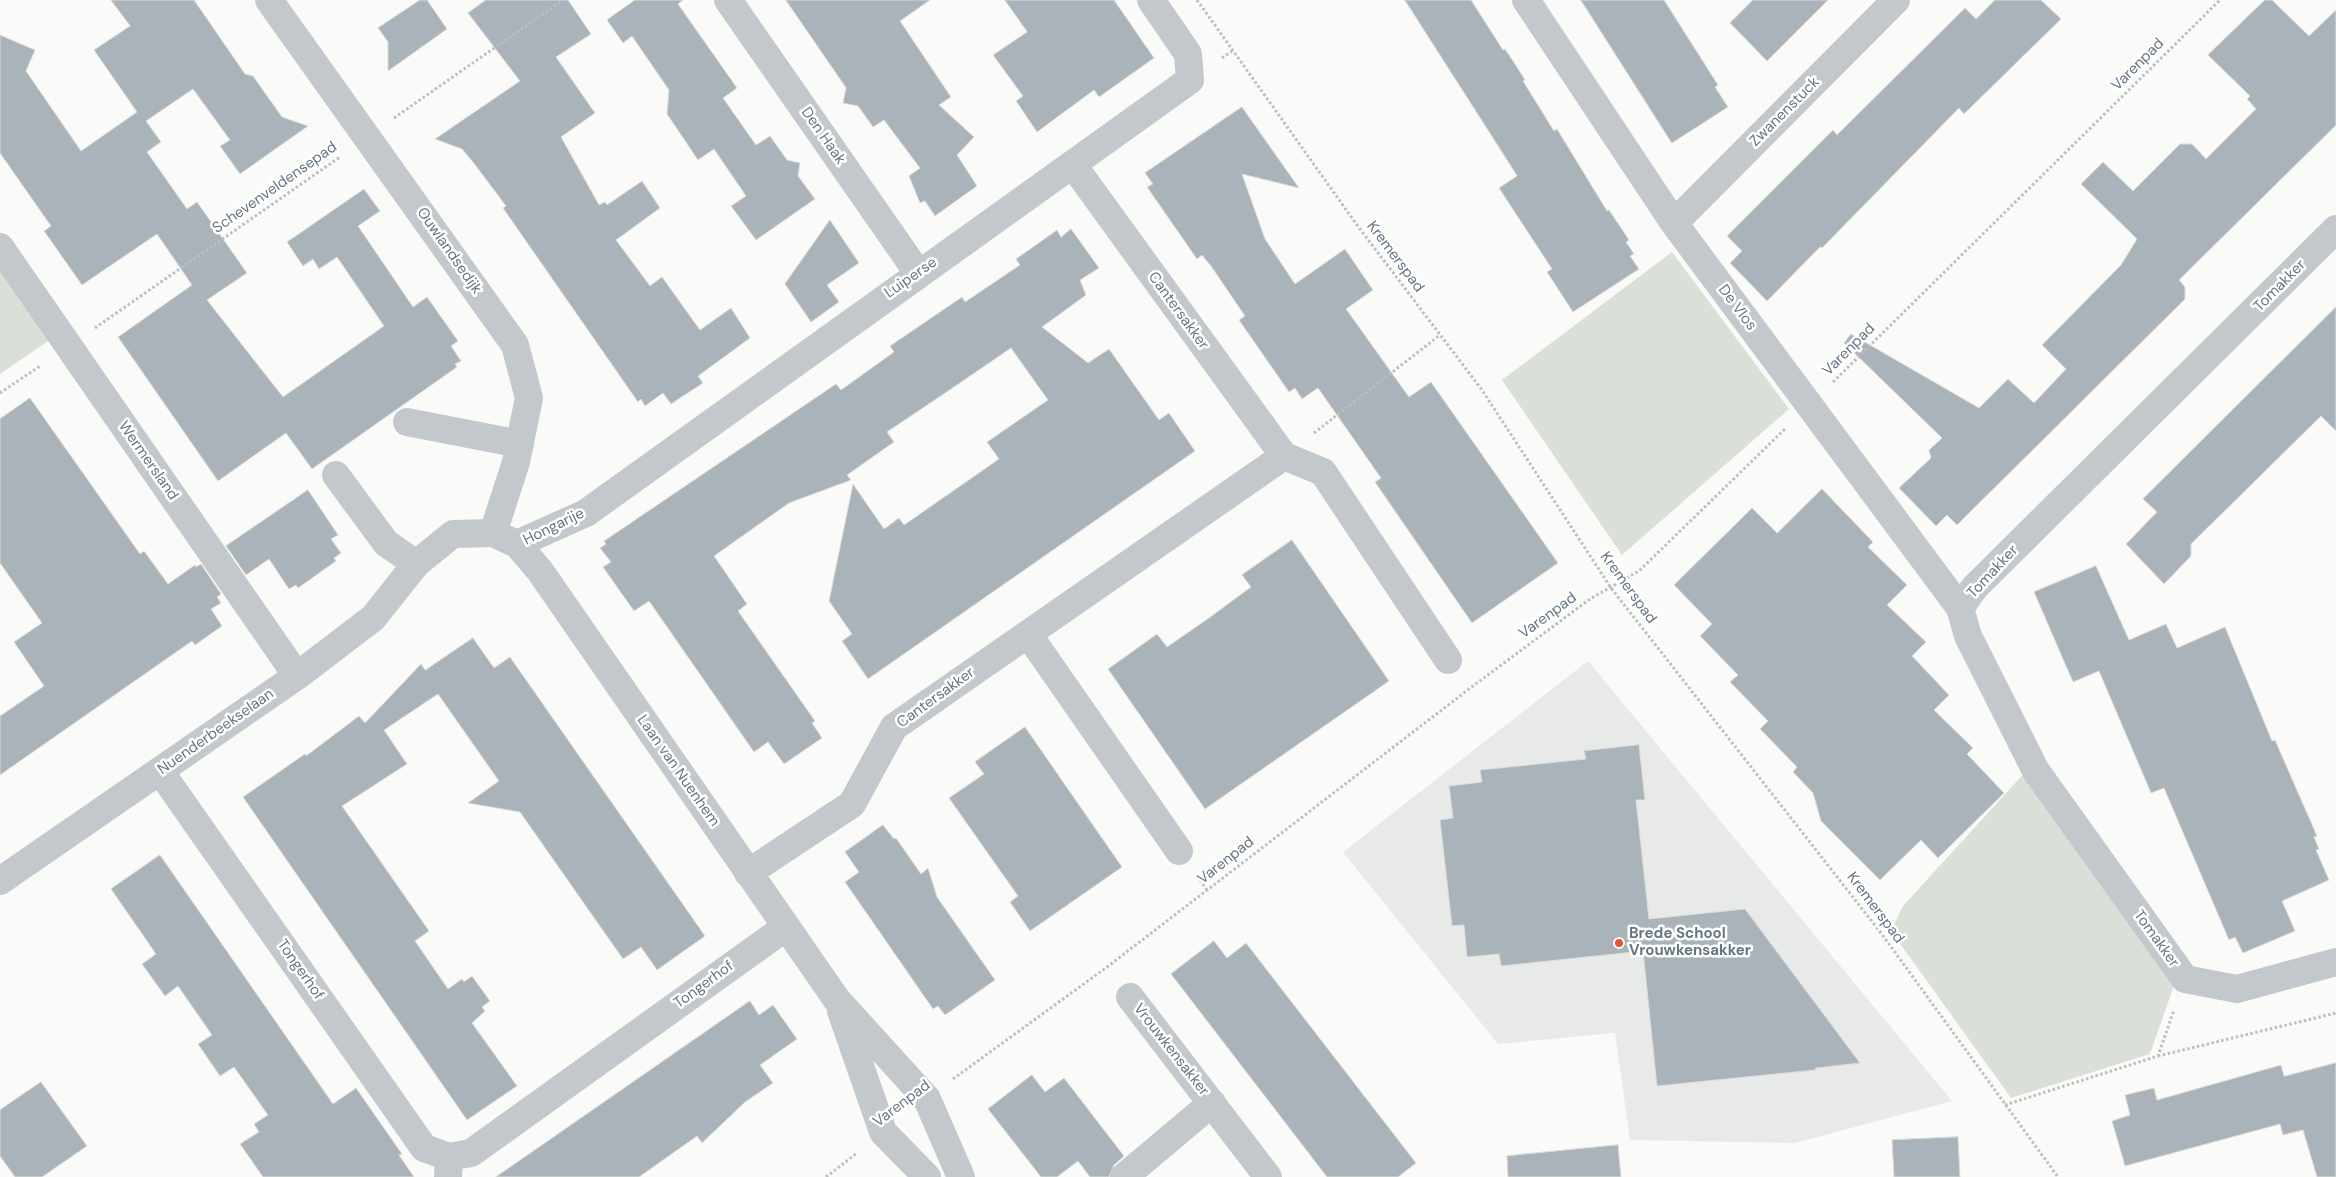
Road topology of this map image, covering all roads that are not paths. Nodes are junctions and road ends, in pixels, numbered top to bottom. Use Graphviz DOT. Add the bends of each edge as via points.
graph roads {
  1 [pos="269,0"];
  2 [pos="728,0"];
  3 [pos="1151,0"];
  4 [pos="1526,0"];
  5 [pos="1896,0"];
  6 [pos="1073,165"];
  7 [pos="1674,223"];
  8 [pos="2336,229"];
  9 [pos="0,247"];
  10 [pos="918,273"];
  11 [pos="407,422"];
  12 [pos="520,444"];
  13 [pos="1284,456"];
  14 [pos="336,475"];
  15 [pos="634,478"];
  16 [pos="505,539"];
  17 [pos="416,564"];
  18 [pos="1960,608"];
  19 [pos="1028,634"];
  20 [pos="1448,660"];
  21 [pos="297,676"];
  22 [pos="160,771"];
  23 [pos="1180,851"];
  24 [pos="748,873"];
  25 [pos="1,879"];
  26 [pos="786,927"];
  27 [pos="2336,962"];
  28 [pos="1130,998"];
  29 [pos="837,1000"];
  30 [pos="1212,1104"];
  31 [pos="448,1167"];
  32 [pos="927,1177"];
  33 [pos="961,1177"];
  34 [pos="1124,1177"];
  35 [pos="1268,1177"];
  1 -- 12 [label="street, Ouwlandsedijk" via="515,345 529,398"];
  2 -- 10 [label="street, Den Haak"];
  3 -- 6 [label="street, Luiperse" via="1188,54 1190,80"];
  4 -- 7 [label="street, De Vlos"];
  5 -- 7 [label="street, Zwanenstuck"];
  6 -- 10 [label="street, Luiperse"];
  6 -- 13 [label="street, Cantersakker"];
  7 -- 18 [label="street, De Vlos"];
  8 -- 18 [label="street, Tomakker" via="1975,587"];
  9 -- 21 [label="street, Wermersland"];
  10 -- 15 [label="street, Luiperse"];
  11 -- 12 [label="street"];
  12 -- 16 [label="street, Ouwlandsedijk"];
  13 -- 19 [label="street, Cantersakker"];
  13 -- 20 [label="street" via="1323,472"];
  14 -- 17 [label="street" via="386,542"];
  15 -- 16 [label="street, Hongarije" via="586,512"];
  16 -- 17 [label="street, Hongarije" via="453,534"];
  16 -- 24 [label="street, Laan van Nuenhem" via="540,571"];
  17 -- 21 [label="street, Nuenderbeekselaan" via="373,618"];
  18 -- 27 [label="street, Tomakker" via="1968,636 2036,771 2185,979 2237,989"];
  19 -- 23 [label="street"];
  19 -- 24 [label="street, Cantersakker" via="894,727 852,804"];
  21 -- 22 [label="street, Nuenderbeekselaan"];
  22 -- 25 [label="street, Nuenderbeekselaan"];
  22 -- 31 [label="street, Tongerhof" via="424,1148"];
  24 -- 26 [label="street, Laan van Nuenhem"];
  26 -- 29 [label="street, Laan van Nuenhem"];
  26 -- 31 [label="street, Tongerhof"];
  28 -- 30 [label="street, Vrouwkensakker"];
  29 -- 32 [label="street, Laan van Nuenhem" via="883,1132"];
  29 -- 33 [label="street, Laan van Nuenhem" via="927,1099"];
  30 -- 34 [label="street, Vrouwkensakker"];
  30 -- 35 [label="street, Vrouwkensakker"];
}
